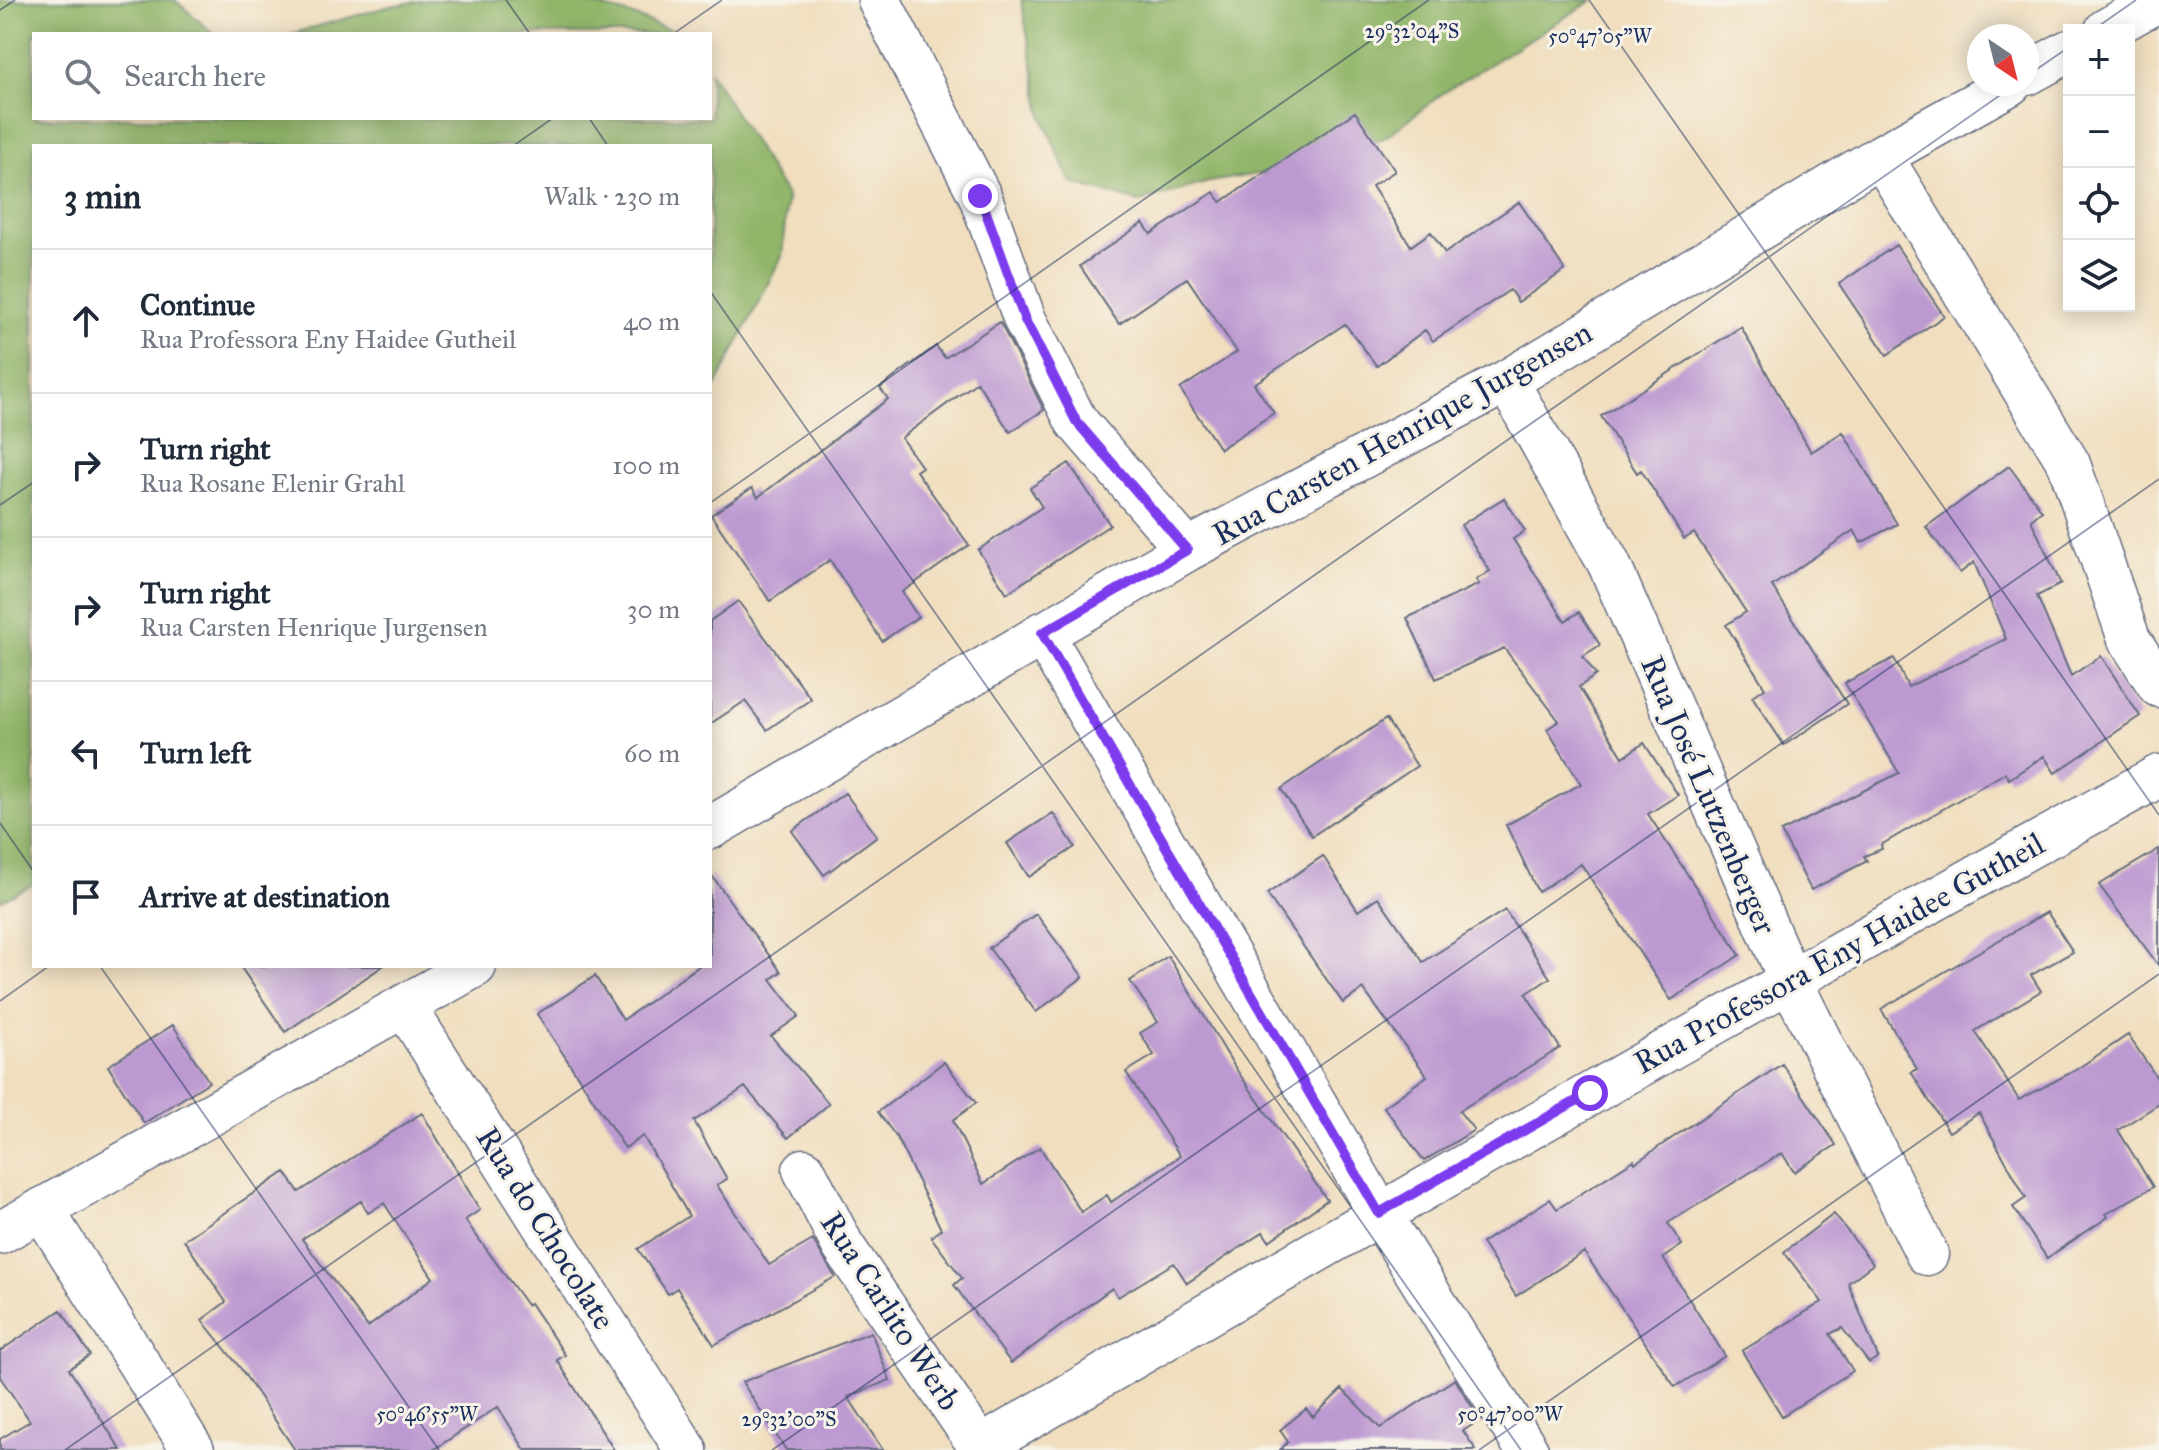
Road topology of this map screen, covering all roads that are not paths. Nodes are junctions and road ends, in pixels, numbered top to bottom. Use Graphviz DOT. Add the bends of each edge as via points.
graph roads {
  1 [pos="879,0"];
  2 [pos="2159,0"];
  3 [pos="2117,24"];
  4 [pos="2063,54"];
  5 [pos="2039,67"];
  6 [pos="1988,96"];
  7 [pos="1881,156"];
  8 [pos="1507,381"];
  9 [pos="1187,550"];
  10 [pos="1042,633"];
  11 [pos="2159,686"];
  12 [pos="2159,776"];
  13 [pos="712,827"];
  14 [pos="472,968"];
  15 [pos="1789,978"];
  16 [pos="405,1007"];
  17 [pos="804,1170"];
  18 [pos="42,1209"];
  19 [pos="1379,1213"];
  20 [pos="0,1233"];
  21 [pos="1927,1254"];
  22 [pos="982,1448"];
  23 [pos="193,1450"];
  24 [pos="686,1450"];
  25 [pos="1527,1450"];
  1 -- 9 [label="street" via="980,196 1025,320 1076,421"];
  2 -- 3 [label="street"];
  4 -- 5 [label="street"];
  6 -- 7 [label="street, Rua Carsten Henrique Jurgensen"];
  7 -- 8 [label="street, Rua Carsten Henrique Jurgensen"];
  7 -- 11 [label="street" via="2069,464 2129,639"];
  8 -- 9 [label="street, Rua Carsten Henrique Jurgensen"];
  8 -- 15 [label="street, Rua José Lutzenberger" via="1609,564"];
  9 -- 10 [label="street, Rua Carsten Henrique Jurgensen"];
  10 -- 13 [label="street, Rua Carsten Henrique Jurgensen"];
  10 -- 19 [label="street"];
  12 -- 15 [label="street, Rua Professora Eny Haidee Gutheil"];
  14 -- 16 [label="street"];
  15 -- 19 [label="street, Rua Professora Eny Haidee Gutheil"];
  15 -- 21 [label="street, Rua José Lutzenberger"];
  16 -- 18 [label="street"];
  16 -- 24 [label="street, Rua do Chocolate"];
  17 -- 22 [label="street, Rua Carlito Werb" via="843,1246"];
  18 -- 20 [label="street"];
  18 -- 23 [label="street"];
  19 -- 22 [label="street, Rua Professora Eny Haidee Gutheil"];
  19 -- 25 [label="street"];
}
